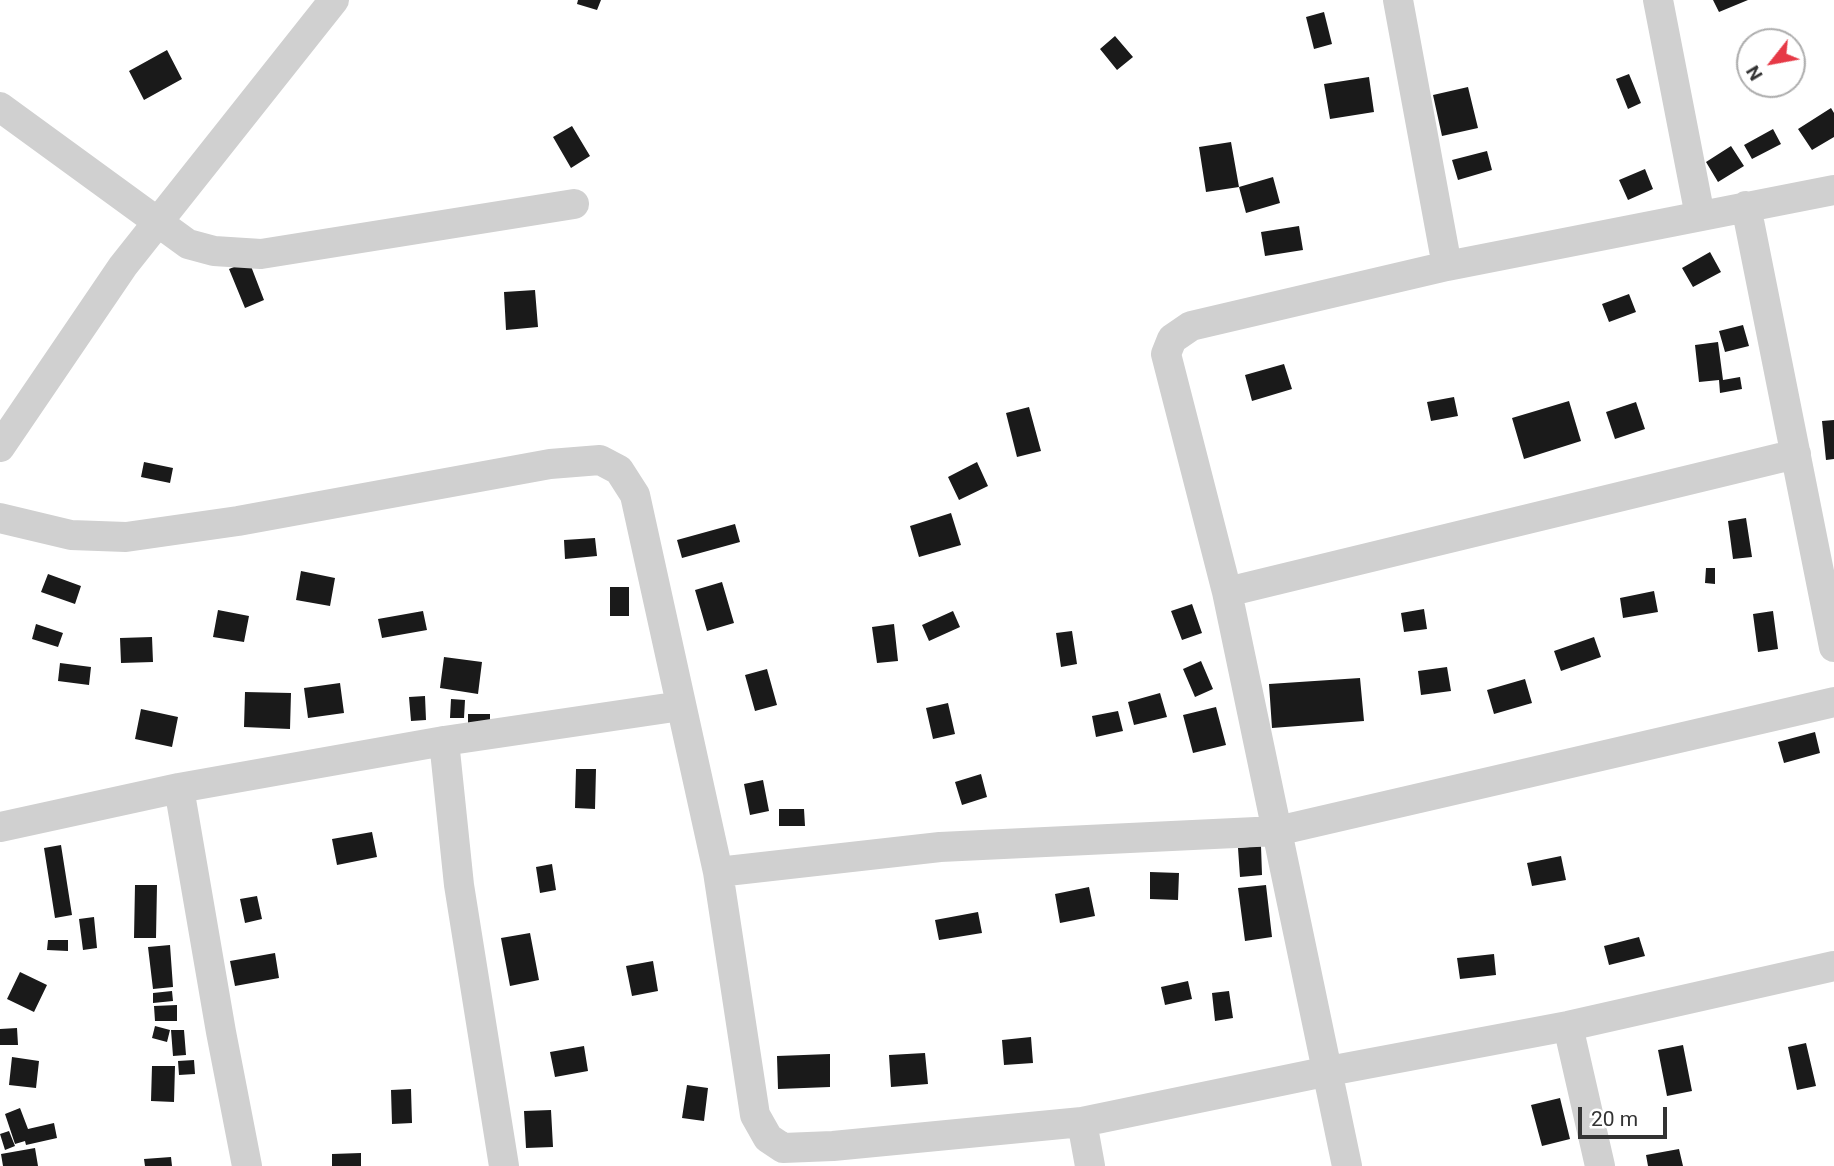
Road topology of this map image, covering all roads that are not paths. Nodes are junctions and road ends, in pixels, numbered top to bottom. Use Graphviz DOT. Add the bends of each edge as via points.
graph roads {
  1 [pos="334,0"];
  2 [pos="1398,0"];
  3 [pos="1658,0"];
  4 [pos="0,107"];
  5 [pos="1834,190"];
  6 [pos="575,204"];
  7 [pos="1746,206"];
  8 [pos="1700,216"];
  9 [pos="157,223"];
  10 [pos="1447,266"];
  11 [pos="0,447"];
  12 [pos="1796,454"];
  13 [pos="0,518"];
  14 [pos="1227,592"];
  15 [pos="1834,647"];
  16 [pos="1834,702"];
  17 [pos="681,706"];
  18 [pos="444,741"];
  19 [pos="179,788"];
  20 [pos="0,827"];
  21 [pos="1277,831"];
  22 [pos="718,872"];
  23 [pos="1834,965"];
  24 [pos="1567,1026"];
  25 [pos="1329,1071"];
  26 [pos="1082,1122"];
  27 [pos="834,1156"];
  28 [pos="247,1166"];
  29 [pos="504,1166"];
  30 [pos="1090,1166"];
  31 [pos="1347,1166"];
  32 [pos="1600,1166"];
  1 -- 9 [label="street"];
  2 -- 10 [label="street"];
  3 -- 8 [label="street"];
  4 -- 9 [label="street"];
  5 -- 7 [label="street"];
  6 -- 9 [label="street" via="261,254 188,244"];
  7 -- 8 [label="street"];
  7 -- 12 [label="street"];
  8 -- 10 [label="street"];
  9 -- 11 [label="street" via="123,265"];
  10 -- 14 [label="street" via="1191,326 1172,339 1166,354"];
  12 -- 14 [label="street"];
  12 -- 15 [label="street"];
  13 -- 17 [label="street" via="71,535 126,537 238,522 550,464 600,460 619,470 635,495"];
  14 -- 21 [label="street"];
  16 -- 21 [label="street"];
  17 -- 18 [label="street"];
  17 -- 22 [label="street"];
  18 -- 19 [label="street"];
  18 -- 29 [label="street" via="459,885"];
  19 -- 20 [label="street"];
  19 -- 28 [label="street"];
  21 -- 22 [label="street" via="940,847"];
  21 -- 25 [label="street"];
  22 -- 27 [label="street" via="755,1115 768,1138 783,1148"];
  23 -- 24 [label="street"];
  24 -- 25 [label="street"];
  24 -- 32 [label="street"];
  25 -- 26 [label="street"];
  25 -- 31 [label="street"];
  26 -- 27 [label="street"];
  26 -- 30 [label="street"];
}
